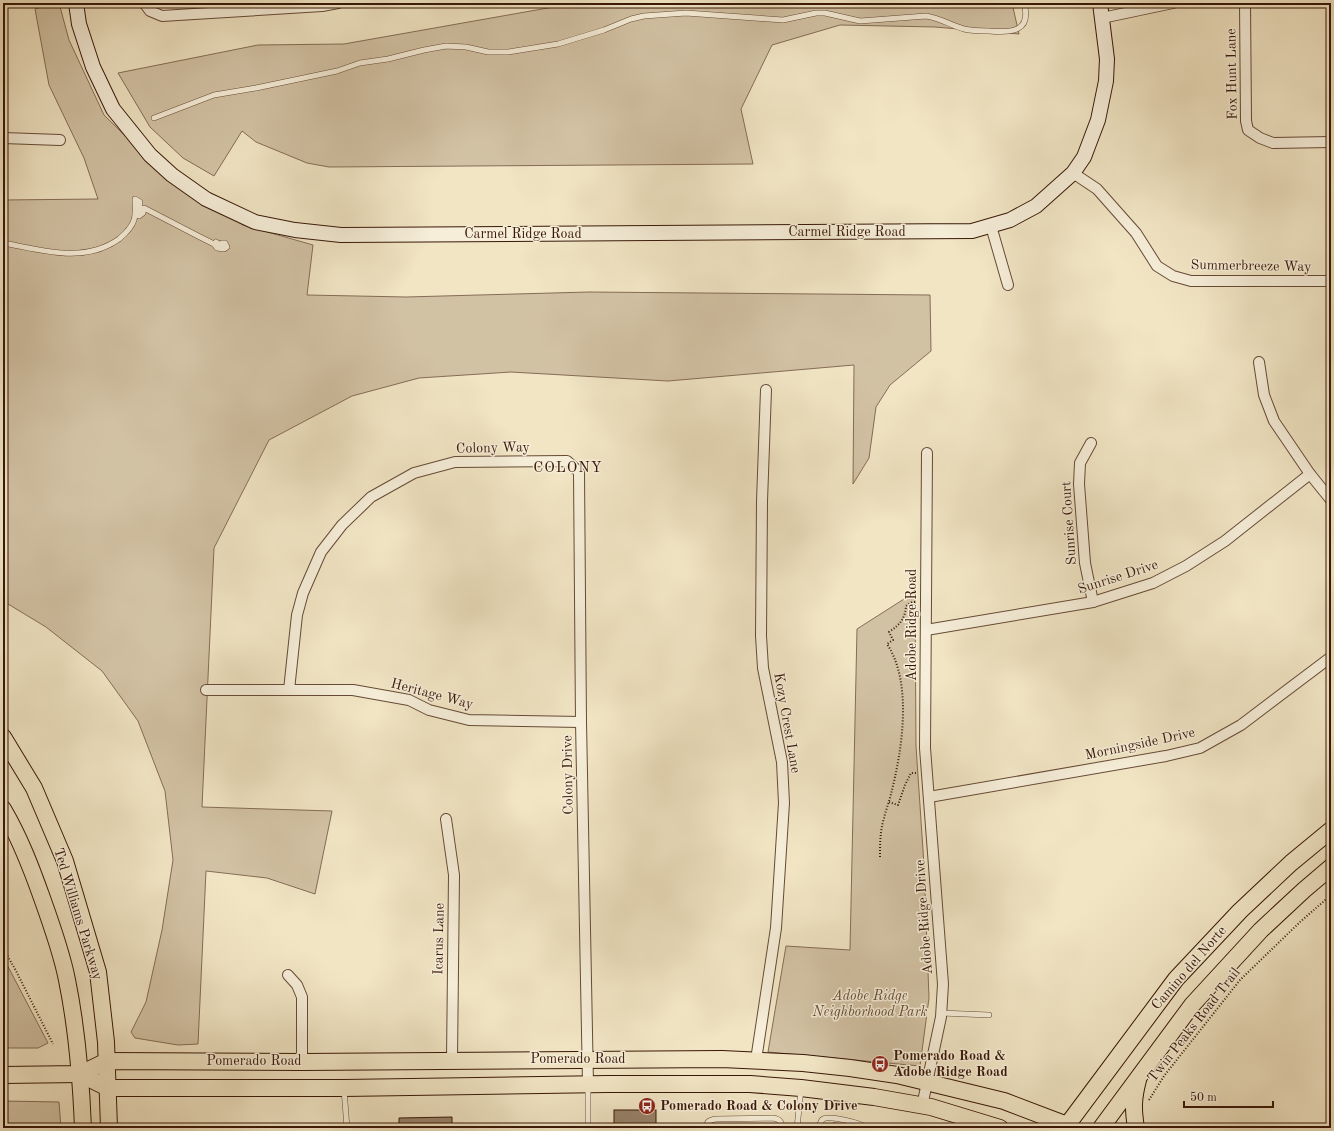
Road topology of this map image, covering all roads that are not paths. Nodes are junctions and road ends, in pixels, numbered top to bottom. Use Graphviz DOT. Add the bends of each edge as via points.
graph roads {
  1 [pos="76,3"];
  2 [pos="144,3"];
  3 [pos="338,3"];
  4 [pos="1024,3"];
  5 [pos="1100,3"];
  6 [pos="1173,3"];
  7 [pos="1245,3"];
  8 [pos="1102,18"];
  9 [pos="154,118"];
  10 [pos="3,138"];
  11 [pos="60,140"];
  12 [pos="1331,142"];
  13 [pos="1072,173"];
  14 [pos="991,226"];
  15 [pos="216,242"];
  16 [pos="3,243"];
  17 [pos="1331,281"];
  18 [pos="1008,285"];
  19 [pos="1259,362"];
  20 [pos="766,390"];
  21 [pos="1091,443"];
  22 [pos="927,453"];
  23 [pos="575,467"];
  24 [pos="1310,474"];
  25 [pos="1331,500"];
  26 [pos="1093,602"];
  27 [pos="926,630"];
  28 [pos="1331,657"];
  29 [pos="206,690"];
  30 [pos="289,690"];
  31 [pos="581,722"];
  32 [pos="3,737"];
  33 [pos="929,797"];
  34 [pos="3,809"];
  35 [pos="446,819"];
  36 [pos="1331,830"];
  37 [pos="1331,867"];
  38 [pos="288,975"];
  39 [pos="941,1013"];
  40 [pos="989,1014"];
  41 [pos="587,1059"];
  42 [pos="452,1060"];
  43 [pos="756,1060"];
  44 [pos="107,1061"];
  45 [pos="302,1062"];
  46 [pos="80,1074"];
  47 [pos="3,1075"];
  48 [pos="1140,1075"];
  49 [pos="928,1083"];
  50 [pos="588,1084"];
  51 [pos="108,1088"];
  52 [pos="344,1088"];
  53 [pos="801,1088"];
  54 [pos="922,1106"];
  55 [pos="1067,1127"];
  56 [pos="83,1128"];
  57 [pos="109,1128"];
  58 [pos="347,1128"];
  59 [pos="588,1128"];
  60 [pos="707,1128"];
  61 [pos="782,1128"];
  62 [pos="797,1128"];
  63 [pos="819,1128"];
  64 [pos="867,1128"];
  65 [pos="1000,1128"];
  66 [pos="1101,1128"];
  67 [pos="1136,1128"];
  1 -- 14 [label="street, Carmel Ridge Road" via="79,24 93,67 106,95 113,109 150,155 172,175 206,199 255,222 295,230 341,234 972,231"];
  2 -- 3 [label="street" via="150,11 162,16"];
  4 -- 9 [label="lane" via="1026,19 1017,30 1009,32 970,31 926,16 860,21 826,13 783,20 677,13 631,19 558,44 508,52 446,46 360,63 337,71 214,95"];
  5 -- 8 [label="street, Carmel Ridge Road"];
  6 -- 8 [label="street"];
  7 -- 12 [label="street, Fox Hunt Lane" via="1248,130 1273,143"];
  8 -- 13 [label="street, Carmel Ridge Road" via="1107,60 1106,81 1098,120 1084,157"];
  10 -- 11 [label="street"];
  13 -- 14 [label="street, Carmel Ridge Road" via="1036,206 1010,220"];
  13 -- 17 [label="street, Summerbreeze Way" via="1097,190 1136,233 1157,266 1173,276 1191,281"];
  14 -- 18 [label="street"];
  15 -- 16 [label="lane" via="222,246 225,242 227,247 217,248 214,244 144,208 139,216 140,202 135,199 134,220 129,229 100,250 74,254"];
  19 -- 24 [label="street" via="1264,395 1274,421"];
  20 -- 43 [label="street, Kozy Crest Lane" via="761,636 763,668 782,762 784,803 776,928"];
  21 -- 26 [label="street, Sunrise Court" via="1080,463 1079,484 1085,563"];
  22 -- 27 [label="street, Adobe Ridge Road"];
  23 -- 30 [label="street, Colony Way" via="567,461 455,462 414,473 371,497 342,525 321,552 303,593 297,615"];
  23 -- 31 [label="street, Colony Drive" via="579,472"];
  24 -- 25 [label="street"];
  24 -- 26 [label="street, Sunrise Drive" via="1225,541 1186,566 1153,583"];
  26 -- 27 [label="street, Sunrise Drive"];
  27 -- 33 [label="street, Adobe Ridge Road" via="925,748"];
  28 -- 33 [label="street, Morningside Drive" via="1241,726 1200,748"];
  29 -- 30 [label="street, Heritage Way"];
  30 -- 31 [label="street, Heritage Way" via="354,690 409,700 429,710 469,720"];
  31 -- 41 [label="street, Colony Drive"];
  32 -- 44 [label="main road, Ted Williams Parkway" via="34,788 65,861 98,972"];
  33 -- 39 [label="street, Adobe Ridge Drive" via="943,984"];
  34 -- 46 [label="main road, Ted Williams Parkway" via="27,855 64,967 78,1044"];
  35 -- 42 [label="street, Icarus Lane" via="454,875"];
  36 -- 55 [label="main road, Camino del Norte" via="1240,911 1176,979"];
  37 -- 48 [label="main road, Camino del Norte" via="1261,930 1192,1005"];
  38 -- 45 [label="street" via="298,984 302,997"];
  39 -- 40 [label="lane"];
  39 -- 49 [label="street, Adobe Ridge Drive"];
  41 -- 42 [label="main road, Pomerado Road"];
  41 -- 43 [label="main road, Pomerado Road"];
  41 -- 50 [label="street, Colony Drive"];
  42 -- 45 [label="main road, Pomerado Road"];
  43 -- 49 [label="main road, Pomerado Road" via="850,1068 897,1075"];
  44 -- 45 [label="main road, Pomerado Road"];
  44 -- 46 [label="main road, Pomerado Road"];
  44 -- 51 [label="main road, Ted Williams Parkway"];
  46 -- 47 [label="main road, Pomerado Road"];
  46 -- 51 [label="main road, Pomerado Road"];
  46 -- 56 [label="main road, Ted Williams Parkway"];
  48 -- 66 [label="main road, Camino del Norte"];
  48 -- 67 [label="main road" via="1133,1110"];
  49 -- 54 [label="street, Adobe Ridge Drive"];
  49 -- 55 [label="main road, Pomerado Road" via="1004,1101"];
  50 -- 52 [label="main road, Pomerado Road"];
  50 -- 53 [label="main road, Pomerado Road" via="750,1084"];
  50 -- 59 [label="lane"];
  51 -- 52 [label="main road, Pomerado Road"];
  51 -- 57 [label="main road, Ted Williams Parkway"];
  52 -- 58 [label="lane"];
  53 -- 54 [label="main road, Pomerado Road"];
  53 -- 62 [label="lane"];
  54 -- 65 [label="main road, Pomerado Road"];
  60 -- 61 [label="lane" via="706,1124 716,1119 773,1118 779,1120"];
  63 -- 64 [label="lane" via="822,1119 826,1118 847,1121"];
}
